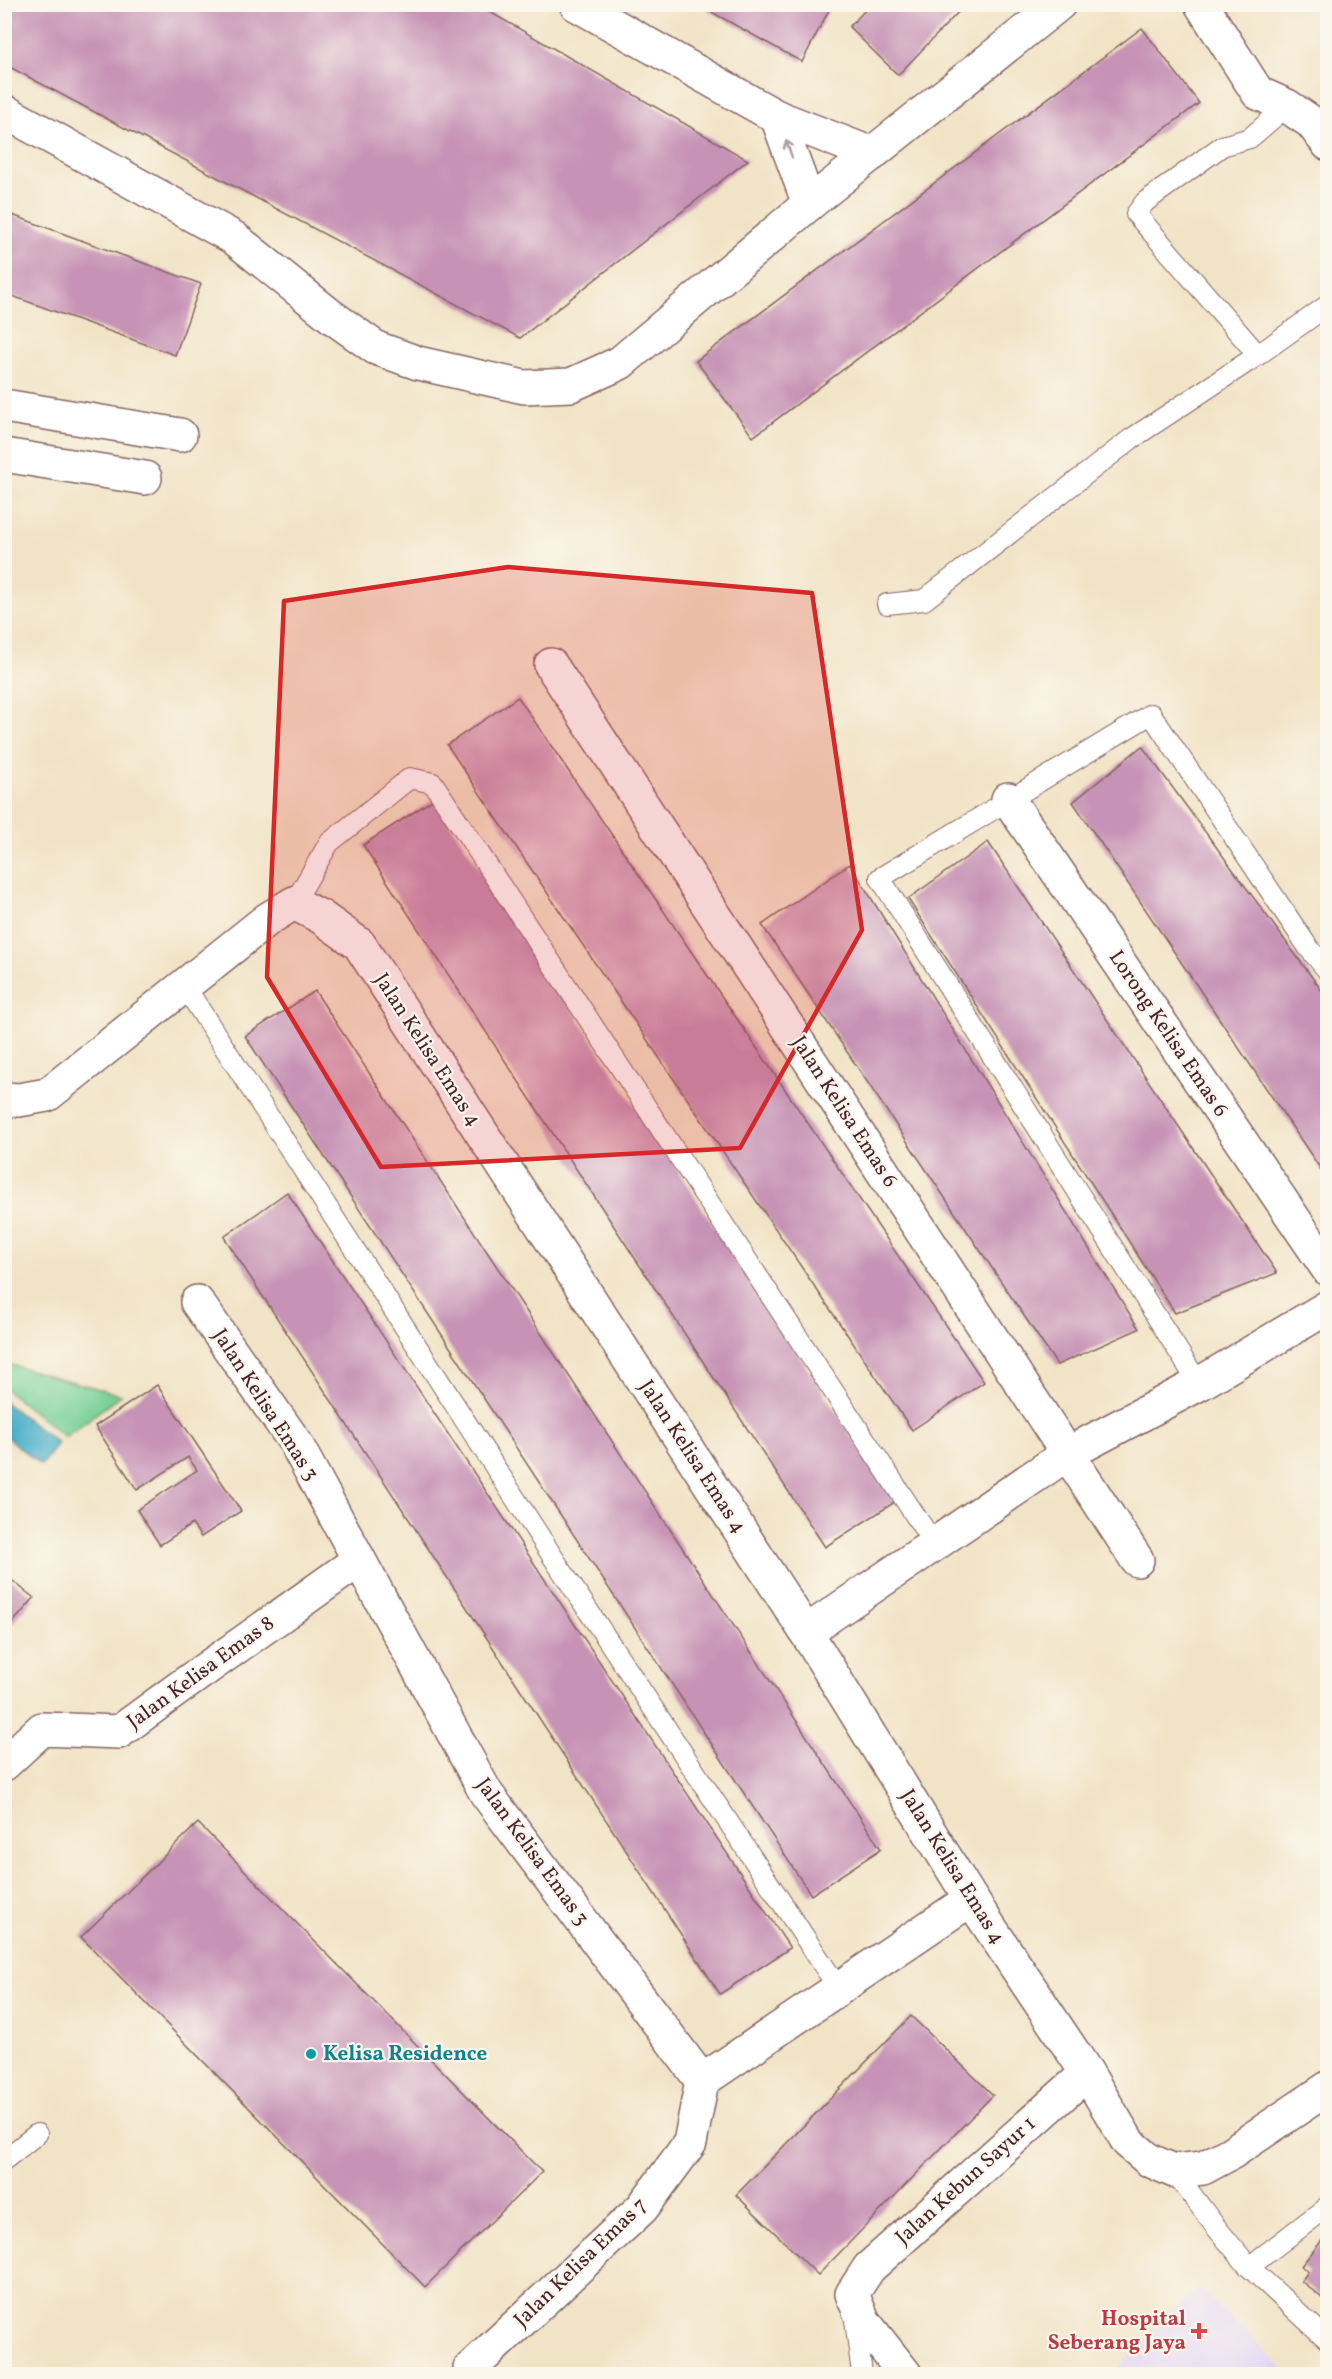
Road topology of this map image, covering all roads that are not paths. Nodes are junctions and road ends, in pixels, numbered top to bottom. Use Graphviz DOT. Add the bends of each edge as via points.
graph roads {
  1 [pos="576,4"];
  2 [pos="1059,4"];
  3 [pos="1201,4"];
  4 [pos="1287,106"];
  5 [pos="4,111"];
  6 [pos="777,117"];
  7 [pos="1328,144"];
  8 [pos="872,154"];
  9 [pos="809,204"];
  10 [pos="1328,305"];
  11 [pos="1258,355"];
  12 [pos="4,406"];
  13 [pos="180,435"];
  14 [pos="4,455"];
  15 [pos="145,478"];
  16 [pos="887,604"];
  17 [pos="552,665"];
  18 [pos="1008,799"];
  19 [pos="294,903"];
  20 [pos="1328,971"];
  21 [pos="184,985"];
  22 [pos="4,1099"];
  23 [pos="1328,1269"];
  24 [pos="197,1302"];
  25 [pos="1328,1307"];
  26 [pos="1199,1384"];
  27 [pos="1067,1454"];
  28 [pos="934,1545"];
  29 [pos="359,1560"];
  30 [pos="1137,1560"];
  31 [pos="806,1632"];
  32 [pos="4,1764"];
  33 [pos="971,1899"];
  34 [pos="838,1989"];
  35 [pos="1087,2073"];
  36 [pos="702,2081"];
  37 [pos="1328,2088"];
  38 [pos="37,2134"];
  39 [pos="4,2160"];
  40 [pos="1174,2171"];
  41 [pos="1328,2206"];
  42 [pos="1249,2267"];
  43 [pos="852,2294"];
  44 [pos="1328,2340"];
  45 [pos="470,2369"];
  46 [pos="862,2374"];
  47 [pos="905,2374"];
  1 -- 6 [label="street"];
  2 -- 8 [label="street"];
  3 -- 4 [label="street" via="1258,93"];
  4 -- 7 [label="street" via="1311,123"];
  4 -- 11 [label="lane" via="1250,138 1222,146 1146,202 1136,214"];
  5 -- 9 [label="street" via="234,238 376,348 418,363 524,387 571,385 620,363"];
  6 -- 8 [label="street"];
  9 -- 6 [label="street, one-way"];
  8 -- 9 [label="street"];
  10 -- 11 [label="lane"];
  11 -- 16 [label="lane" via="1131,439 924,600"];
  12 -- 13 [label="street"];
  14 -- 15 [label="street"];
  17 -- 27 [label="street, Jalan Kelisa Emas 6"];
  18 -- 20 [label="lane" via="1151,714"];
  18 -- 23 [label="street, Lorong Kelisa Emas 6"];
  18 -- 26 [label="lane" via="880,878"];
  19 -- 21 [label="street"];
  19 -- 28 [label="lane" via="329,843 410,778 434,783"];
  19 -- 31 [label="street, Jalan Kelisa Emas 4" via="321,917 358,945"];
  21 -- 22 [label="street" via="47,1095"];
  21 -- 34 [label="lane" via="560,1568"];
  24 -- 29 [label="street, Jalan Kelisa Emas 3" via="295,1442"];
  25 -- 26 [label="street"];
  26 -- 27 [label="street"];
  27 -- 28 [label="street"];
  27 -- 30 [label="street, Jalan Kelisa Emas 6"];
  28 -- 31 [label="street"];
  29 -- 32 [label="street, Jalan Kelisa Emas 8" via="119,1732 42,1729"];
  29 -- 36 [label="street, Jalan Kelisa Emas 3" via="486,1794"];
  31 -- 33 [label="street, Jalan Kelisa Emas 4"];
  33 -- 34 [label="street"];
  33 -- 35 [label="street, Jalan Kelisa Emas 4"];
  34 -- 36 [label="street"];
  35 -- 40 [label="street, Jalan Kelisa Emas 4" via="1128,2142 1149,2160"];
  35 -- 43 [label="street, Jalan Kebun Sayur 1" via="869,2268"];
  36 -- 45 [label="street, Jalan Kelisa Emas 7" via="690,2143 642,2208"];
  37 -- 40 [label="street" via="1231,2153 1203,2168"];
  38 -- 39 [label="lane"];
  40 -- 42 [label="lane"];
  41 -- 42 [label="lane"];
  42 -- 44 [label="lane"];
  43 -- 46 [label="lane"];
  43 -- 47 [label="street" via="864,2322"];
}
